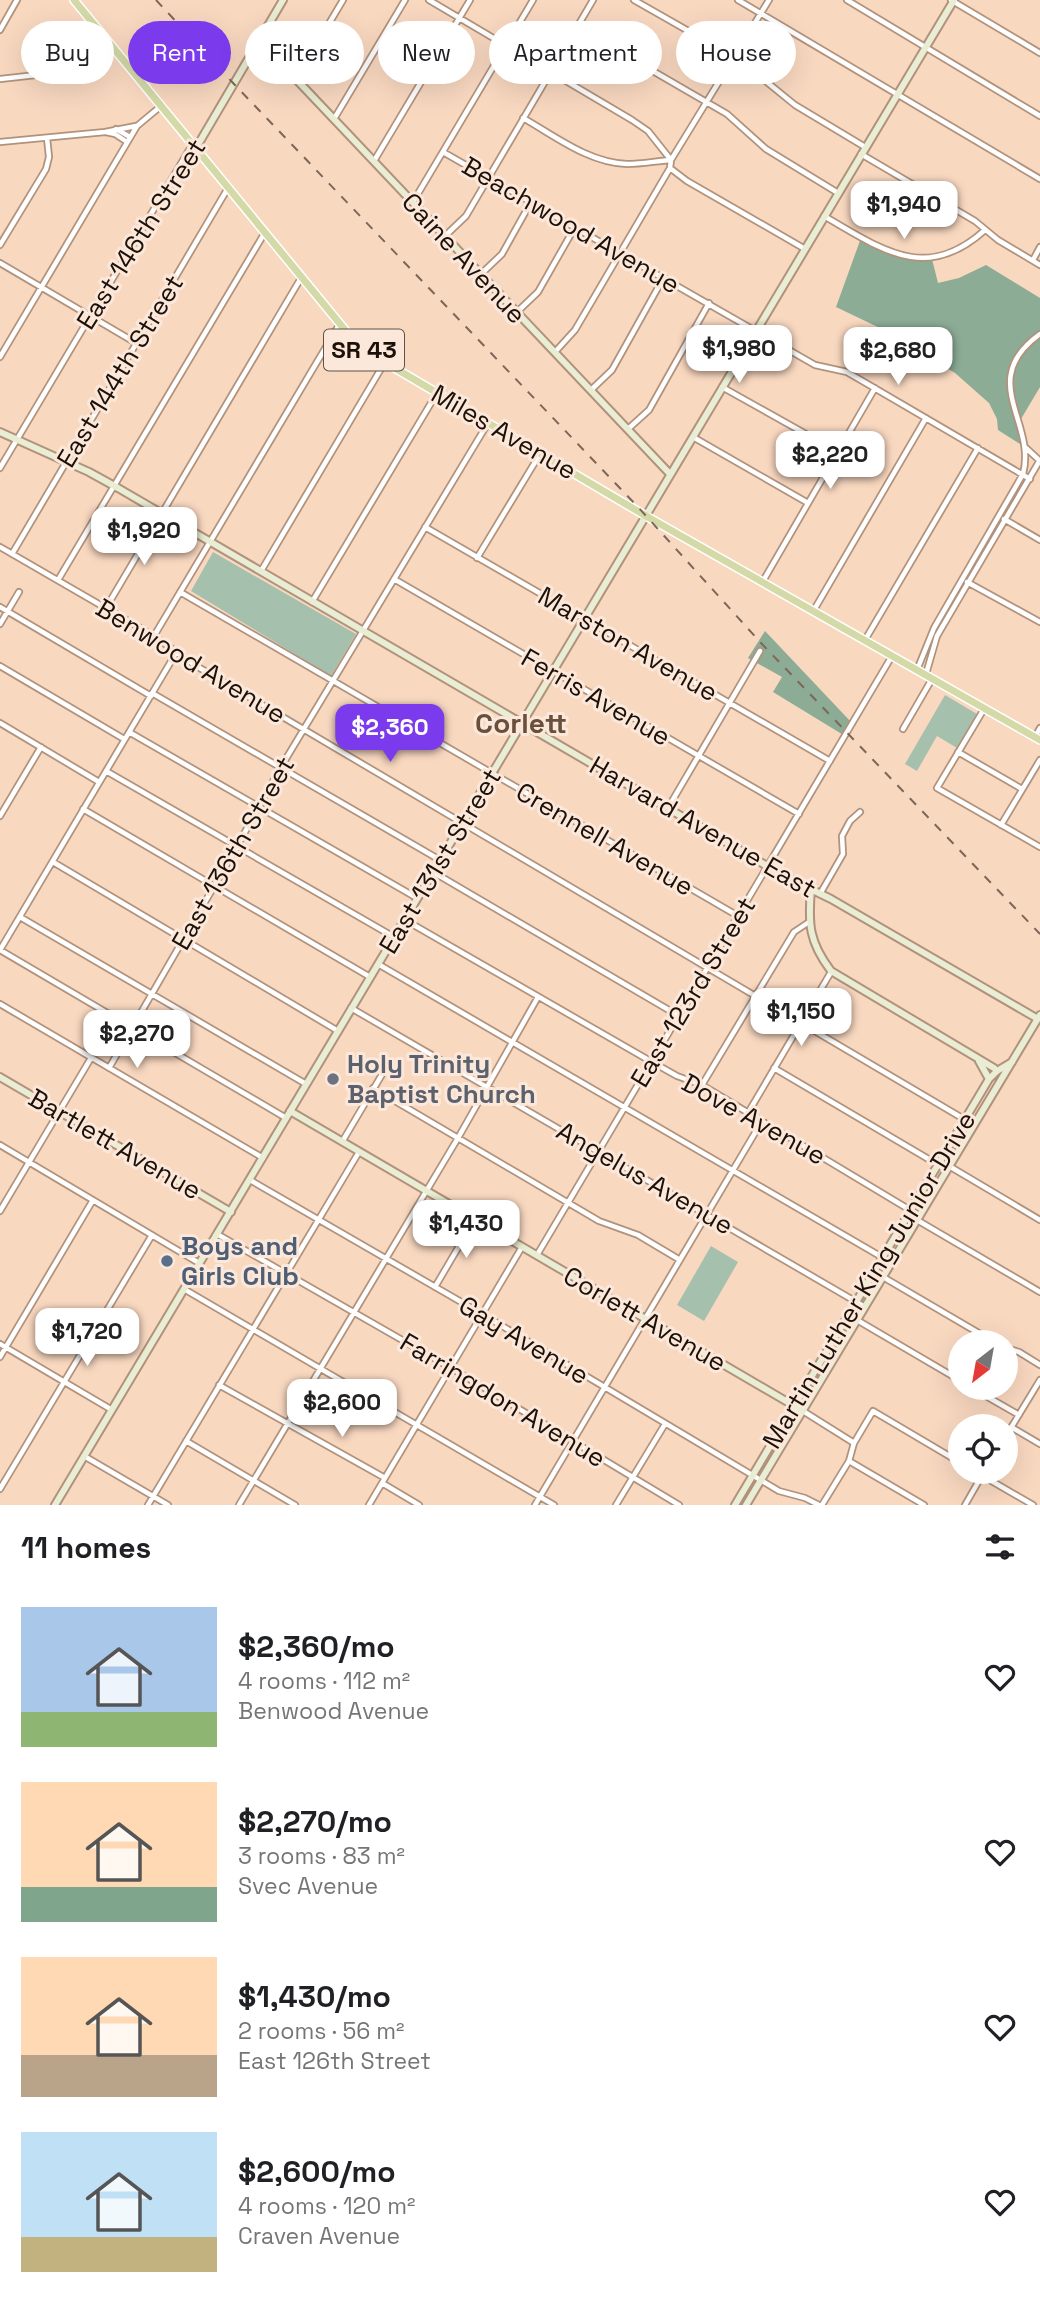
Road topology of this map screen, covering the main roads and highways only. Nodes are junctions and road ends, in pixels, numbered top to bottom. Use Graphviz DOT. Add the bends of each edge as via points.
graph roads {
  1 [pos="74,0"];
  2 [pos="1038,738"];
  1 -- 2 [label="main road, Miles Avenue / SR 43" via="359,347"];
}
